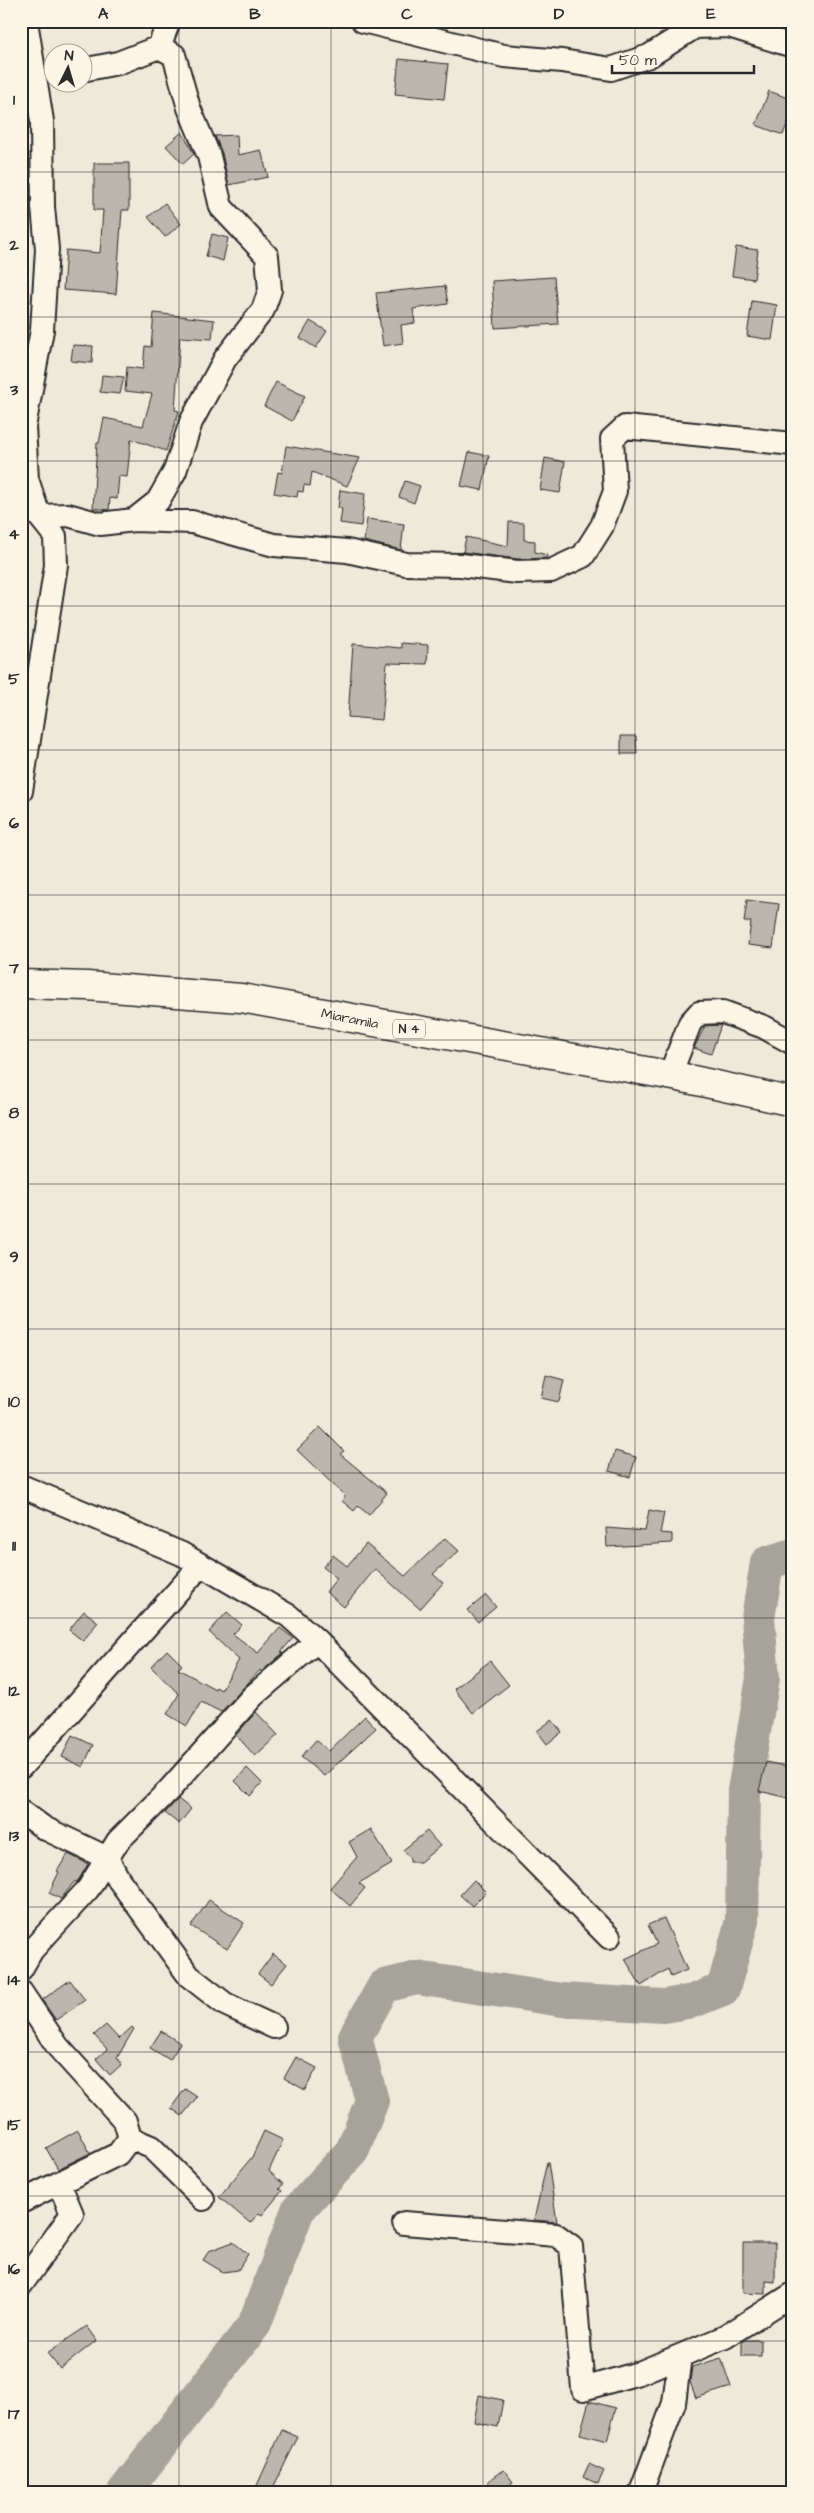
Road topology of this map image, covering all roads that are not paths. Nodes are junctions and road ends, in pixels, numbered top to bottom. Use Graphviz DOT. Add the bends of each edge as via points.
graph roads {
  1 [pos="26,21"];
  2 [pos="169,21"];
  3 [pos="363,21"];
  4 [pos="793,46"];
  5 [pos="159,47"];
  6 [pos="92,68"];
  7 [pos="42,71"];
  8 [pos="43,92"];
  9 [pos="29,351"];
  10 [pos="793,444"];
  11 [pos="39,516"];
  12 [pos="134,520"];
  13 [pos="21,791"];
  14 [pos="21,984"];
  15 [pos="793,1043"];
  16 [pos="670,1075"];
  17 [pos="793,1102"];
  18 [pos="21,1486"];
  19 [pos="201,1565"];
  20 [pos="317,1641"];
  21 [pos="21,1767"];
  22 [pos="21,1811"];
  23 [pos="108,1858"];
  24 [pos="609,1936"];
  25 [pos="21,1969"];
  26 [pos="21,1992"];
  27 [pos="274,2027"];
  28 [pos="130,2138"];
  29 [pos="59,2183"];
  30 [pos="203,2199"];
  31 [pos="21,2202"];
  32 [pos="404,2224"];
  33 [pos="21,2285"];
  34 [pos="793,2294"];
  35 [pos="680,2356"];
  36 [pos="641,2492"];
  1 -- 7 [label="street"];
  2 -- 5 [label="street"];
  3 -- 4 [label="street" via="504,56 562,61 611,70 649,56 695,27 729,26"];
  5 -- 6 [label="street" via="118,63"];
  5 -- 12 [label="street" via="174,55 189,108 209,156 222,207 267,256 270,290 263,310 225,359 191,422 175,471 158,501"];
  8 -- 9 [label="street" via="43,206 47,249 42,330"];
  9 -- 11 [label="street" via="24,428 27,479"];
  10 -- 12 [label="street" via="625,428 612,439 615,492 602,526 582,556 551,571 517,572 461,565 406,564 347,551 274,545 192,522"];
  11 -- 12 [label="street" via="68,514 100,524"];
  11 -- 13 [label="street" via="55,536 56,565"];
  14 -- 16 [label="main road, Miaramila / N 4" via="241,998"];
  15 -- 16 [label="street" via="764,1027 723,1012 699,1013 690,1023"];
  16 -- 17 [label="main road, Miaramila / N 4"];
  18 -- 19 [label="street"];
  19 -- 20 [label="street" via="289,1616"];
  19 -- 21 [label="street"];
  20 -- 23 [label="street" via="253,1696 169,1790 118,1841"];
  20 -- 24 [label="street"];
  22 -- 23 [label="street" via="44,1828"];
  23 -- 25 [label="street" via="88,1889 32,1950"];
  23 -- 27 [label="street" via="119,1880 189,1976 225,2004"];
  26 -- 28 [label="street" via="58,2047 125,2121"];
  28 -- 29 [label="street" via="118,2154"];
  28 -- 30 [label="street" via="151,2147"];
  29 -- 31 [label="street"];
  29 -- 33 [label="street" via="72,2214"];
  32 -- 35 [label="street" via="556,2235 571,2246 582,2390 639,2373"];
  34 -- 35 [label="street" via="725,2337"];
  35 -- 36 [label="street" via="674,2402"];
}
